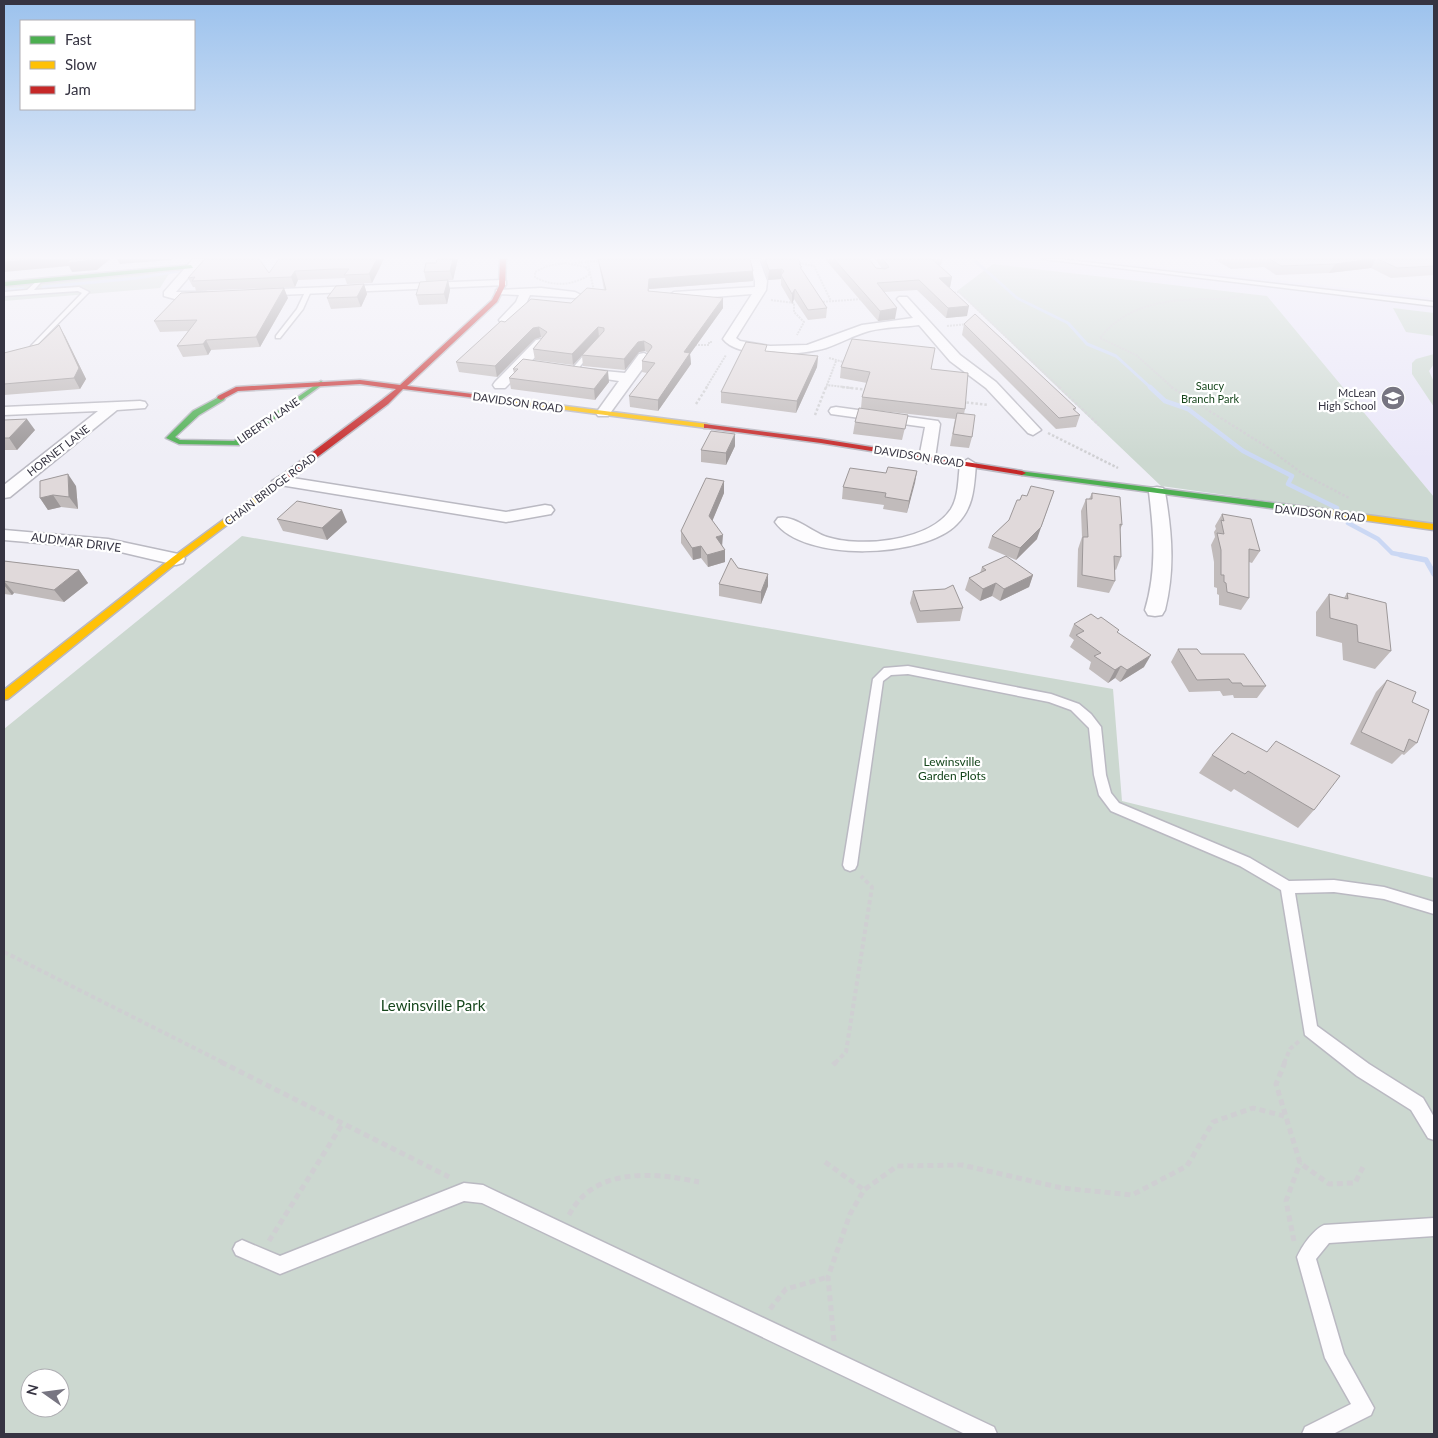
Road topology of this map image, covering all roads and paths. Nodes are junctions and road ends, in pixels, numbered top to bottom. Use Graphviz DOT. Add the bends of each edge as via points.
graph roads {
  1 [pos="53,326"];
  2 [pos="286,326"];
  3 [pos="470,326"];
  4 [pos="737,326"];
  5 [pos="802,326"];
  6 [pos="893,326"];
  7 [pos="928,326"];
  8 [pos="994,326"];
  9 [pos="1107,326"];
  10 [pos="278,337"];
  11 [pos="732,342"];
  12 [pos="541,343"];
  13 [pos="690,344"];
  14 [pos="596,346"];
  15 [pos="33,347"];
  16 [pos="814,347"];
  17 [pos="790,350"];
  18 [pos="644,357"];
  19 [pos="836,362"];
  20 [pos="850,363"];
  21 [pos="520,364"];
  22 [pos="538,366"];
  23 [pos="556,368"];
  24 [pos="574,370"];
  25 [pos="629,378"];
  26 [pos="1050,378"];
  27 [pos="1041,379"];
  28 [pos="321,383"];
  29 [pos="500,385"];
  30 [pos="827,385"];
  31 [pos="404,387"];
  32 [pos="874,391"];
  33 [pos="961,402"];
  34 [pos="1008,403"];
  35 [pos="696,404"];
  36 [pos="140,405"];
  37 [pos="112,406"];
  38 [pos="4,411"];
  39 [pos="836,411"];
  40 [pos="603,413"];
  41 [pos="815,415"];
  42 [pos="1099,425"];
  43 [pos="1033,430"];
  44 [pos="927,458"];
  45 [pos="968,464"];
  46 [pos="1119,468"];
  47 [pos="280,481"];
  48 [pos="1157,492"];
  49 [pos="4,493"];
  50 [pos="1350,498"];
  51 [pos="545,510"];
  52 [pos="784,522"];
  53 [pos="1434,527"];
  54 [pos="4,535"];
  55 [pos="176,559"];
  56 [pos="1155,610"];
  57 [pos="4,696"];
  58 [pos="850,864"];
  59 [pos="1287,887"];
  60 [pos="1434,908"];
  61 [pos="4,952"];
  62 [pos="1310,1030"];
  63 [pos="833,1065"];
  64 [pos="1284,1116"];
  65 [pos="343,1123"];
  66 [pos="1434,1132"];
  67 [pos="825,1162"];
  68 [pos="1300,1163"];
  69 [pos="1364,1166"];
  70 [pos="699,1182"];
  71 [pos="864,1190"];
  72 [pos="483,1194"];
  73 [pos="1434,1227"];
  74 [pos="560,1231"];
  75 [pos="251,1252"];
  76 [pos="1306,1257"];
  77 [pos="828,1277"];
  78 [pos="757,1324"];
  79 [pos="836,1362"];
  80 [pos="987,1434"];
  81 [pos="1312,1434"];
  1 -- 15 [label="lane"];
  2 -- 10 [label="lane"];
  3 -- 31 [label="street, CHAIN BRIDGE ROAD"];
  4 -- 11 [label="street" via="729,339"];
  5 -- 17 [label="path"];
  6 -- 16 [label="street" via="864,328"];
  7 -- 34 [label="street" via="955,358 991,385"];
  8 -- 26 [label="path"];
  9 -- 50 [label="path" via="1100,338 1136,355 1168,385 1264,445 1303,474"];
  11 -- 13 [label="path"];
  11 -- 17 [label="street"];
  11 -- 35 [label="path"];
  12 -- 21 [label="street"];
  14 -- 24 [label="lane"];
  16 -- 17 [label="street"];
  16 -- 19 [label="path"];
  18 -- 25 [label="street"];
  19 -- 20 [label="path"];
  19 -- 30 [label="path"];
  21 -- 22 [label="street"];
  21 -- 29 [label="street"];
  23 -- 24 [label="street"];
  24 -- 25 [label="street"];
  25 -- 40 [label="street"];
  26 -- 27 [label="path"];
  26 -- 42 [label="path"];
  28 -- 28 [label="street, LIBERTY LANE" via="245,387 231,391 196,413 170,438 179,442 236,443"];
  28 -- 31 [label="street, LIBERTY LANE" via="360,382"];
  30 -- 32 [label="path"];
  30 -- 41 [label="path"];
  31 -- 40 [label="street, DAVIDSON ROAD"];
  31 -- 47 [label="street, CHAIN BRIDGE ROAD"];
  33 -- 34 [label="path"];
  34 -- 43 [label="street"];
  36 -- 37 [label="street"];
  37 -- 38 [label="street"];
  37 -- 49 [label="street, HORNET LANE"];
  39 -- 44 [label="street" via="933,424"];
  40 -- 44 [label="street, DAVIDSON ROAD"];
  43 -- 46 [label="path" via="1045,431"];
  44 -- 45 [label="street, DAVIDSON ROAD"];
  45 -- 48 [label="street, DAVIDSON ROAD"];
  45 -- 52 [label="street" via="960,510 940,529 923,537 882,546 858,546 814,538"];
  47 -- 51 [label="street" via="506,517"];
  47 -- 55 [label="street, CHAIN BRIDGE ROAD"];
  48 -- 53 [label="street, DAVIDSON ROAD"];
  48 -- 56 [label="street" via="1165,562"];
  54 -- 55 [label="street, AUDMAR DRIVE" via="108,544"];
  55 -- 57 [label="street, CHAIN BRIDGE ROAD"];
  58 -- 59 [label="lane" via="878,679 888,671 908,670 1051,698 1075,707 1094,727 1105,795 1115,807 1245,862"];
  58 -- 63 [label="path" via="872,887 846,1052"];
  59 -- 60 [label="lane" via="1334,886 1384,893"];
  59 -- 62 [label="lane"];
  61 -- 65 [label="path"];
  62 -- 64 [label="path" via="1290,1049 1276,1084"];
  62 -- 66 [label="lane" via="1363,1070 1417,1104"];
  64 -- 68 [label="path"];
  64 -- 71 [label="path" via="1253,1108 1213,1122 1187,1166 1132,1195 1062,1188 962,1165 897,1166"];
  65 -- 72 [label="path"];
  65 -- 75 [label="path"];
  67 -- 71 [label="path"];
  68 -- 69 [label="path" via="1329,1184 1355,1183"];
  68 -- 76 [label="path" via="1286,1201 1292,1237"];
  70 -- 74 [label="path" via="640,1174 602,1184 578,1198"];
  71 -- 77 [label="path" via="850,1214"];
  72 -- 74 [label="lane"];
  72 -- 75 [label="lane" via="464,1192 280,1265"];
  73 -- 76 [label="lane" via="1324,1234"];
  74 -- 78 [label="lane"];
  76 -- 81 [label="lane" via="1335,1358 1364,1408"];
  77 -- 78 [label="path" via="786,1289"];
  77 -- 79 [label="path"];
  78 -- 79 [label="lane"];
  79 -- 80 [label="lane"];
}
